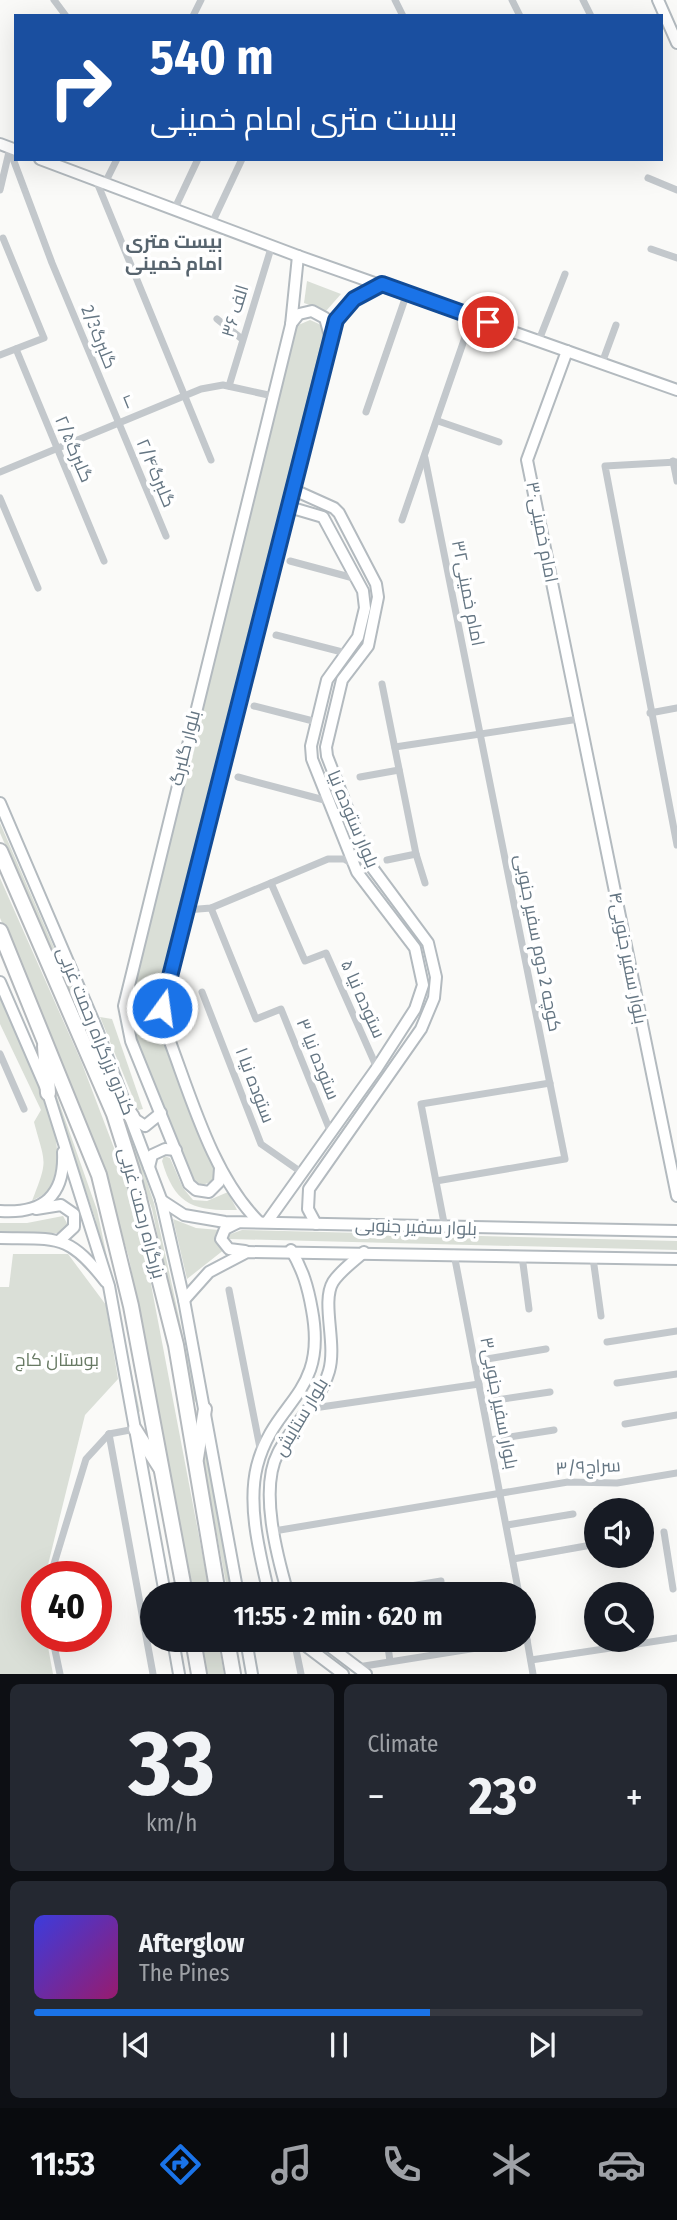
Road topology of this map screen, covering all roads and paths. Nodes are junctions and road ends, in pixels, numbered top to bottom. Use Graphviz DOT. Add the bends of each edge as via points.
graph roads {
  1 [pos="658,0"];
  2 [pos="677,43"];
  3 [pos="8,147"];
  4 [pos="45,161"];
  5 [pos="115,161"];
  6 [pos="197,161"];
  7 [pos="241,161"];
  8 [pos="648,178"];
  9 [pos="100,181"];
  10 [pos="0,190"];
  11 [pos="677,190"];
  12 [pos="175,208"];
  13 [pos="212,223"];
  14 [pos="3,238"];
  15 [pos="272,245"];
  16 [pos="651,249"];
  17 [pos="298,256"];
  18 [pos="677,258"];
  19 [pos="565,274"];
  20 [pos="382,284"];
  21 [pos="407,293"];
  22 [pos="472,317"];
  23 [pos="217,318"];
  24 [pos="291,325"];
  25 [pos="616,325"];
  26 [pos="330,336"];
  27 [pos="242,340"];
  28 [pos="539,340"];
  29 [pos="16,349"];
  30 [pos="567,351"];
  31 [pos="0,355"];
  32 [pos="602,363"];
  33 [pos="229,386"];
  34 [pos="677,390"];
  35 [pos="183,396"];
  36 [pos="273,396"];
  37 [pos="366,412"];
  38 [pos="439,421"];
  39 [pos="118,423"];
  40 [pos="499,442"];
  41 [pos="57,448"];
  42 [pos="425,458"];
  43 [pos="211,460"];
  44 [pos="675,462"];
  45 [pos="0,472"];
  46 [pos="677,481"];
  47 [pos="293,490"];
  48 [pos="0,498"];
  49 [pos="321,502"];
  50 [pos="289,507"];
  51 [pos="316,515"];
  52 [pos="402,520"];
  53 [pos="166,536"];
  54 [pos="104,561"];
  55 [pos="290,561"];
  56 [pos="358,579"];
  57 [pos="38,589"];
  58 [pos="276,635"];
  59 [pos="346,653"];
  60 [pos="382,684"];
  61 [pos="254,706"];
  62 [pos="677,708"];
  63 [pos="650,713"];
  64 [pos="579,719"];
  65 [pos="317,722"];
  66 [pos="479,734"];
  67 [pos="395,747"];
  68 [pos="399,770"];
  69 [pos="238,777"];
  70 [pos="360,777"];
  71 [pos="328,801"];
  72 [pos="0,803"];
  73 [pos="677,845"];
  74 [pos="0,852"];
  75 [pos="416,854"];
  76 [pos="387,860"];
  77 [pos="355,865"];
  78 [pos="271,883"];
  79 [pos="425,883"];
  80 [pos="211,908"];
  81 [pos="186,909"];
  82 [pos="0,931"];
  83 [pos="0,982"];
  84 [pos="202,992"];
  85 [pos="44,1034"];
  86 [pos="84,1048"];
  87 [pos="0,1054"];
  88 [pos="377,1068"];
  89 [pos="550,1083"];
  90 [pos="48,1094"];
  91 [pos="24,1108"];
  92 [pos="161,1113"];
  93 [pos="132,1117"];
  94 [pos="331,1133"];
  95 [pos="61,1135"];
  96 [pos="176,1150"];
  97 [pos="149,1167"];
  98 [pos="220,1168"];
  99 [pos="298,1177"];
  100 [pos="436,1181"];
  101 [pos="309,1189"];
  102 [pos="677,1196"];
  103 [pos="161,1199"];
  104 [pos="31,1210"];
  105 [pos="0,1212"];
  106 [pos="240,1222"];
  107 [pos="263,1222"];
  108 [pos="316,1224"];
  109 [pos="445,1228"];
  110 [pos="677,1231"];
  111 [pos="0,1238"];
  112 [pos="60,1240"];
  113 [pos="290,1250"];
  114 [pos="247,1252"];
  115 [pos="364,1252"];
  116 [pos="454,1254"];
  117 [pos="522,1256"];
  118 [pos="593,1258"];
  119 [pos="677,1259"];
  120 [pos="109,1286"];
  121 [pos="229,1290"];
  122 [pos="184,1300"];
  123 [pos="329,1307"];
  124 [pos="312,1309"];
  125 [pos="529,1309"];
  126 [pos="601,1316"];
  127 [pos="677,1331"];
  128 [pos="607,1342"];
  129 [pos="546,1349"];
  130 [pos="475,1361"];
  131 [pos="677,1374"];
  132 [pos="617,1383"];
  133 [pos="479,1384"];
  134 [pos="550,1392"];
  135 [pos="483,1402"];
  136 [pos="205,1409"];
  137 [pos="307,1409"];
  138 [pos="677,1415"];
  139 [pos="625,1424"];
  140 [pos="135,1429"];
  141 [pos="554,1430"];
  142 [pos="109,1434"];
  143 [pos="490,1440"];
  144 [pos="261,1453"];
  145 [pos="195,1466"];
  146 [pos="677,1473"];
  147 [pos="164,1475"];
  148 [pos="500,1492"];
  149 [pos="573,1514"];
  150 [pos="507,1525"];
  151 [pos="274,1531"];
  152 [pos="664,1532"];
  153 [pos="584,1546"];
  154 [pos="513,1559"];
  155 [pos="56,1561"];
  156 [pos="673,1569"];
  157 [pos="441,1580"];
  158 [pos="162,1582"];
  159 [pos="183,1582"];
  160 [pos="216,1582"];
  161 [pos="236,1582"];
  162 [pos="268,1582"];
  163 [pos="285,1582"];
  164 [pos="430,1582"];
  165 [pos="517,1582"];
  166 [pos="673,1589"];
  167 [pos="677,1638"];
  168 [pos="55,1652"];
  169 [pos="175,1652"];
  170 [pos="195,1652"];
  171 [pos="229,1652"];
  172 [pos="248,1652"];
  173 [pos="298,1652"];
  174 [pos="312,1652"];
  175 [pos="336,1652"];
  176 [pos="389,1652"];
  177 [pos="450,1652"];
  178 [pos="529,1652"];
  179 [pos="531,1660"];
  180 [pos="390,1661"];
  181 [pos="361,1671"];
  182 [pos="60,1674"];
  183 [pos="153,1674"];
  184 [pos="179,1674"];
  185 [pos="199,1674"];
  186 [pos="233,1674"];
  187 [pos="252,1674"];
  188 [pos="301,1674"];
  189 [pos="342,1674"];
  190 [pos="533,1674"];
  1 -- 2 [label="street"];
  3 -- 10 [label="street"];
  3 -- 39 [label="street, 2/3گلبرگ"];
  4 -- 9 [label="street"];
  5 -- 9 [label="street"];
  6 -- 12 [label="street"];
  7 -- 13 [label="street"];
  8 -- 11 [label="street"];
  9 -- 12 [label="street"];
  9 -- 35 [label="street"];
  12 -- 13 [label="street"];
  13 -- 15 [label="street"];
  14 -- 29 [label="street" via="44,338"];
  15 -- 17 [label="street"];
  15 -- 27 [label="street, ۳۶ الف"];
  16 -- 18 [label="street"];
  17 -- 20 [label="street"];
  17 -- 24 [label="street, بلوار گلبرگ"];
  19 -- 28 [label="street"];
  20 -- 21 [label="street"];
  20 -- 26 [label="street" via="342,310"];
  21 -- 22 [label="street"];
  21 -- 37 [label="street"];
  22 -- 28 [label="street"];
  22 -- 38 [label="street"];
  23 -- 27 [label="street"];
  24 -- 26 [label="street" via="299,314 312,311 324,318"];
  24 -- 36 [label="street, بلوار گلبرگ"];
  25 -- 32 [label="street"];
  26 -- 47 [label="street"];
  27 -- 33 [label="street, ۳۶ الف"];
  28 -- 30 [label="street"];
  29 -- 31 [label="street"];
  29 -- 41 [label="street, گلبرگ۲/۵"];
  30 -- 32 [label="street"];
  30 -- 64 [label="street, امام خمینی۳۰" via="527,460"];
  32 -- 34 [label="street"];
  33 -- 35 [label="street, ۲"];
  33 -- 36 [label="street, ۲"];
  35 -- 39 [label="street, ۲"];
  35 -- 43 [label="street"];
  36 -- 92 [label="street, بلوار گلبرگ" via="127,986 127,1028"];
  38 -- 40 [label="street"];
  38 -- 42 [label="street"];
  39 -- 41 [label="street, ۲"];
  39 -- 53 [label="street, گلبرگ۲/۴"];
  41 -- 45 [label="street, ۲"];
  41 -- 54 [label="street, گلبرگ۲/۵"];
  42 -- 52 [label="street"];
  42 -- 66 [label="street, امام خمینی۳۲"];
  44 -- 46 [label="street"];
  44 -- 63 [label="street" via="605,467"];
  47 -- 49 [label="street, بلوار ستوده نیا"];
  47 -- 50 [label="street"];
  48 -- 57 [label="street"];
  49 -- 51 [label="street" via="311,505"];
  49 -- 101 [label="street, بلوار ستوده نیا" via="339,513 376,584 378,597 368,646 342,680 327,756 368,862 428,943 436,977 434,998 421,1029"];
  50 -- 51 [label="street"];
  50 -- 81 [label="street"];
  51 -- 56 [label="street, بلوار ستوده نیا" via="329,524"];
  55 -- 56 [label="street"];
  56 -- 59 [label="street, بلوار ستوده نیا" via="365,608 358,637"];
  58 -- 59 [label="street"];
  59 -- 65 [label="street, بلوار ستوده نیا" via="327,680"];
  60 -- 67 [label="street"];
  61 -- 65 [label="street"];
  62 -- 63 [label="street"];
  63 -- 73 [label="street"];
  64 -- 66 [label="street"];
  64 -- 102 [label="street, بلوار سفیر جنوبی۴"];
  65 -- 71 [label="street, بلوار ستوده نیا" via="312,759"];
  66 -- 67 [label="street"];
  66 -- 89 [label="street, کوچه 2 دوم سفیر جنوبی"];
  67 -- 68 [label="street"];
  68 -- 70 [label="street"];
  68 -- 75 [label="street"];
  69 -- 71 [label="street"];
  71 -- 77 [label="street, بلوار ستوده نیا"];
  72 -- 93 [label="street, کندرو بزرگراه رحمت غربی"];
  74 -- 86 [label="highway, بزرگراه رحمت غربی"];
  75 -- 76 [label="street"];
  75 -- 79 [label="street"];
  77 -- 78 [label="street" via="328,859"];
  77 -- 88 [label="street, بلوار ستوده نیا" via="415,948 421,966 423,985 415,1009"];
  78 -- 80 [label="street"];
  78 -- 88 [label="street, ستوده نیا ۵" via="305,961 326,953"];
  80 -- 81 [label="street"];
  80 -- 94 [label="street, ستوده نیا ۳" via="256,1019 281,1009"];
  81 -- 98 [label="street" via="162,1017"];
  82 -- 85 [label="highway, بزرگراه رحمت غربی"];
  83 -- 90 [label="street"];
  84 -- 99 [label="street, ستوده نیا ۱" via="261,1144"];
  85 -- 90 [label="highway"];
  85 -- 147 [label="highway, بزرگراه رحمت غربی" via="99,1175 116,1234"];
  86 -- 93 [label="highway"];
  86 -- 145 [label="highway, بزرگراه رحمت غربی" via="114,1114 132,1171 176,1345"];
  87 -- 91 [label="street"];
  88 -- 94 [label="street, بلوار ستوده نیا"];
  89 -- 100 [label="street, کوچه 2 دوم سفیر جنوبی" via="565,1158"];
  89 -- 100 [label="street" via="421,1104"];
  90 -- 95 [label="street"];
  92 -- 93 [label="street" via="145,1126"];
  92 -- 96 [label="street, بلوار گلبرگ"];
  93 -- 97 [label="street, کندرو بزرگراه رحمت غربی"];
  94 -- 99 [label="street, بلوار ستوده نیا"];
  95 -- 104 [label="street" via="59,1188"];
  95 -- 120 [label="street"];
  96 -- 97 [label="street" via="152,1155"];
  96 -- 98 [label="street, بلوار گلبرگ" via="189,1184 196,1190 215,1188"];
  97 -- 103 [label="street, کندرو بزرگراه رحمت غربی"];
  98 -- 107 [label="street" via="233,1191"];
  99 -- 101 [label="street" via="298,1191"];
  99 -- 107 [label="street, بلوار ستوده نیا"];
  100 -- 109 [label="street"];
  101 -- 108 [label="street" via="308,1209"];
  103 -- 106 [label="street, بلوار سفیر جنوبی" via="173,1210 196,1219"];
  103 -- 122 [label="street, کندرو بزرگراه رحمت غربی"];
  104 -- 105 [label="street"];
  104 -- 112 [label="street" via="61,1206 74,1214 74,1227"];
  106 -- 107 [label="street, بلوار سفیر جنوبی"];
  106 -- 114 [label="street" via="225,1229 221,1239 229,1249"];
  107 -- 108 [label="street, بلوار سفیر جنوبی"];
  108 -- 109 [label="street, بلوار سفیر جنوبی"];
  109 -- 110 [label="street, بلوار سفیر جنوبی"];
  111 -- 112 [label="street"];
  112 -- 120 [label="street" via="77,1248"];
  113 -- 114 [label="street, بلوار سفیر جنوبی"];
  113 -- 115 [label="street, بلوار سفیر جنوبی"];
  113 -- 124 [label="street, بلوار ستایش" via="305,1272"];
  114 -- 122 [label="street, بلوار سفیر جنوبی" via="209,1272"];
  115 -- 116 [label="street, بلوار سفیر جنوبی"];
  115 -- 123 [label="street, بلوار ستایش" via="334,1280 328,1293"];
  116 -- 117 [label="street, بلوار سفیر جنوبی"];
  116 -- 130 [label="street, بلوار سفیر جنوبی۳"];
  117 -- 118 [label="street, بلوار سفیر جنوبی"];
  117 -- 125 [label="street"];
  118 -- 119 [label="street, بلوار سفیر جنوبی"];
  118 -- 126 [label="street"];
  120 -- 140 [label="street"];
  121 -- 144 [label="street"];
  122 -- 136 [label="street, کندرو بزرگراه رحمت غربی"];
  123 -- 124 [label="street"];
  123 -- 137 [label="street, بلوار ستایش" via="332,1356 328,1374"];
  124 -- 144 [label="street, بلوار ستایش" via="317,1333 313,1366"];
  127 -- 128 [label="street"];
  129 -- 130 [label="street"];
  130 -- 133 [label="street, بلوار سفیر جنوبی۳"];
  131 -- 132 [label="street"];
  133 -- 135 [label="street, بلوار سفیر جنوبی۳"];
  133 -- 137 [label="street"];
  134 -- 135 [label="street"];
  135 -- 143 [label="street, بلوار سفیر جنوبی۳"];
  136 -- 145 [label="main road"];
  136 -- 161 [label="street, کندرو بزرگراه رحمت غربی"];
  137 -- 151 [label="street, بلوار ستایش" via="271,1469"];
  138 -- 139 [label="street"];
  140 -- 142 [label="street"];
  140 -- 147 [label="main road"];
  140 -- 158 [label="street"];
  141 -- 143 [label="street"];
  142 -- 155 [label="street" via="86,1459"];
  142 -- 183 [label="street"];
  143 -- 148 [label="street, بلوار سفیر جنوبی۳"];
  144 -- 162 [label="street, بلوار ستایش" via="254,1484 255,1508"];
  145 -- 160 [label="highway, بزرگراه رحمت غربی"];
  146 -- 148 [label="street, سراج۳/۹" via="617,1483 568,1482"];
  147 -- 159 [label="highway, بزرگراه رحمت غربی"];
  148 -- 150 [label="street, بلوار سفیر جنوبی۳"];
  148 -- 151 [label="street, سراج۳/۹"];
  149 -- 150 [label="street"];
  150 -- 154 [label="street, بلوار سفیر جنوبی۳"];
  151 -- 163 [label="street, بلوار ستایش"];
  152 -- 156 [label="street"];
  153 -- 154 [label="street"];
  154 -- 165 [label="street, بلوار سفیر جنوبی۳"];
  156 -- 166 [label="street"];
  157 -- 164 [label="street"];
  167 -- 179 [label="street"];
  168 -- 182 [label="street"];
  169 -- 184 [label="street"];
  170 -- 185 [label="highway"];
  171 -- 186 [label="highway"];
  172 -- 187 [label="street"];
  173 -- 188 [label="street"];
  174 -- 189 [label="street"];
  175 -- 181 [label="street"];
  176 -- 180 [label="street"];
  177 -- 180 [label="street"];
  178 -- 179 [label="street"];
  179 -- 190 [label="street"];
  180 -- 181 [label="street"];
}
